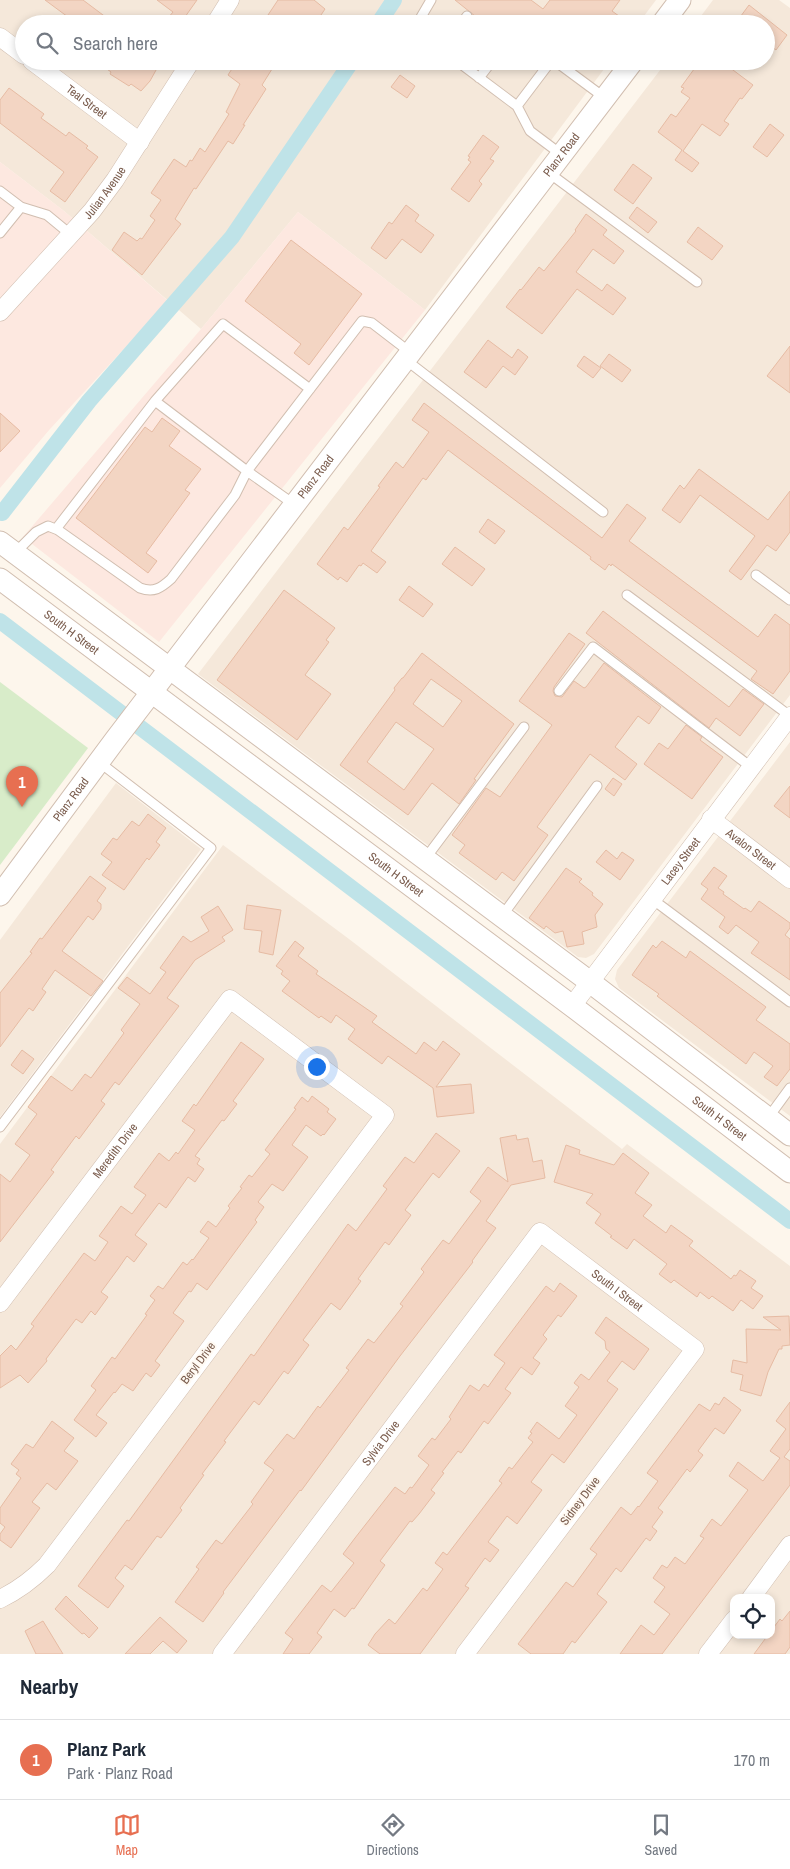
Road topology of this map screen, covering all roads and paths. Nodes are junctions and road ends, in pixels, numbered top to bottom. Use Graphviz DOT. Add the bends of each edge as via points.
graph roads {
  1 [pos="230,0"];
  2 [pos="432,0"];
  3 [pos="680,0"];
  4 [pos="221,15"];
  5 [pos="423,15"];
  6 [pos="669,15"];
  7 [pos="0,37"];
  8 [pos="15,48"];
  9 [pos="44,70"];
  10 [pos="185,70"];
  11 [pos="469,70"];
  12 [pos="486,70"];
  13 [pos="546,70"];
  14 [pos="566,70"];
  15 [pos="626,70"];
  16 [pos="480,78"];
  17 [pos="605,98"];
  18 [pos="517,106"];
  19 [pos="140,142"];
  20 [pos="562,155"];
  21 [pos="548,172"];
  22 [pos="0,191"];
  23 [pos="21,207"];
  24 [pos="0,233"];
  25 [pos="70,234"];
  26 [pos="697,282"];
  27 [pos="0,312"];
  28 [pos="408,357"];
  29 [pos="310,389"];
  30 [pos="155,401"];
  31 [pos="248,471"];
  32 [pos="296,505"];
  33 [pos="603,512"];
  34 [pos="56,529"];
  35 [pos="8,547"];
  36 [pos="756,575"];
  37 [pos="0,579"];
  38 [pos="627,595"];
  39 [pos="790,600"];
  40 [pos="171,668"];
  41 [pos="559,690"];
  42 [pos="153,693"];
  43 [pos="790,716"];
  44 [pos="524,727"];
  45 [pos="99,762"];
  46 [pos="751,767"];
  47 [pos="597,786"];
  48 [pos="712,819"];
  49 [pos="425,859"];
  50 [pos="790,879"];
  51 [pos="0,895"];
  52 [pos="652,899"];
  53 [pos="502,916"];
  54 [pos="590,982"];
  55 [pos="230,998"];
  56 [pos="790,1002"];
  57 [pos="572,1006"];
  58 [pos="790,1088"];
  59 [pos="768,1118"];
  60 [pos="0,1127"];
  61 [pos="790,1134"];
  62 [pos="790,1172"];
  63 [pos="540,1232"];
  64 [pos="0,1303"];
  65 [pos="695,1348"];
  66 [pos="790,1545"];
  67 [pos="753,1594"];
  68 [pos="0,1599"];
  69 [pos="730,1625"];
  70 [pos="222,1654"];
  71 [pos="465,1654"];
  72 [pos="708,1654"];
  1 -- 4 [label="street"];
  2 -- 5 [label="lane"];
  3 -- 6 [label="street"];
  7 -- 8 [label="street"];
  9 -- 19 [label="street, Teal Street"];
  10 -- 19 [label="street, Julian Avenue"];
  11 -- 16 [label="lane"];
  12 -- 16 [label="lane"];
  13 -- 18 [label="lane"];
  14 -- 17 [label="lane"];
  15 -- 17 [label="street, Planz Road"];
  16 -- 18 [label="lane"];
  17 -- 20 [label="street, Planz Road"];
  18 -- 20 [label="lane" via="530,131"];
  19 -- 25 [label="street, Julian Avenue" via="116,180"];
  20 -- 21 [label="street, Planz Road"];
  21 -- 26 [label="lane"];
  21 -- 28 [label="street, Planz Road"];
  22 -- 23 [label="lane"];
  23 -- 24 [label="lane"];
  23 -- 25 [label="lane" via="47,216"];
  25 -- 27 [label="street, Julian Avenue"];
  28 -- 29 [label="lane" via="372,323 362,321"];
  28 -- 32 [label="street, Planz Road"];
  28 -- 33 [label="lane"];
  29 -- 30 [label="lane" via="223,324"];
  29 -- 31 [label="lane"];
  30 -- 31 [label="lane"];
  30 -- 34 [label="lane"];
  31 -- 32 [label="lane"];
  31 -- 34 [label="lane" via="235,495 162,588 140,588"];
  32 -- 40 [label="street, Planz Road"];
  34 -- 35 [label="lane" via="48,526"];
  35 -- 40 [label="street"];
  36 -- 39 [label="lane"];
  37 -- 42 [label="street, South H Street"];
  38 -- 43 [label="lane"];
  40 -- 42 [label="street, Planz Road"];
  40 -- 49 [label="street"];
  41 -- 46 [label="lane" via="593,646"];
  42 -- 45 [label="street, Planz Road"];
  42 -- 57 [label="street, South H Street"];
  43 -- 46 [label="street, Lacey Street"];
  44 -- 49 [label="lane"];
  45 -- 51 [label="street, Planz Road"];
  45 -- 60 [label="lane" via="211,848"];
  46 -- 48 [label="street, Lacey Street"];
  47 -- 53 [label="lane"];
  48 -- 50 [label="street, Avalon Street"];
  48 -- 52 [label="street, Lacey Street"];
  49 -- 53 [label="street"];
  52 -- 54 [label="street, Lacey Street"];
  52 -- 56 [label="lane"];
  53 -- 54 [label="street"];
  54 -- 57 [label="street, Lacey Street"];
  54 -- 59 [label="street"];
  55 -- 64 [label="street, Meredith Drive"];
  55 -- 68 [label="street, Beryl Drive" via="385,1115 47,1565 16,1592"];
  57 -- 62 [label="street, South H Street"];
  58 -- 59 [label="lane"];
  59 -- 61 [label="street"];
  63 -- 65 [label="street, South I Street"];
  63 -- 70 [label="street, Sylvia Drive"];
  65 -- 71 [label="street, Sidney Drive"];
  66 -- 67 [label="street"];
  69 -- 72 [label="street"];
}
